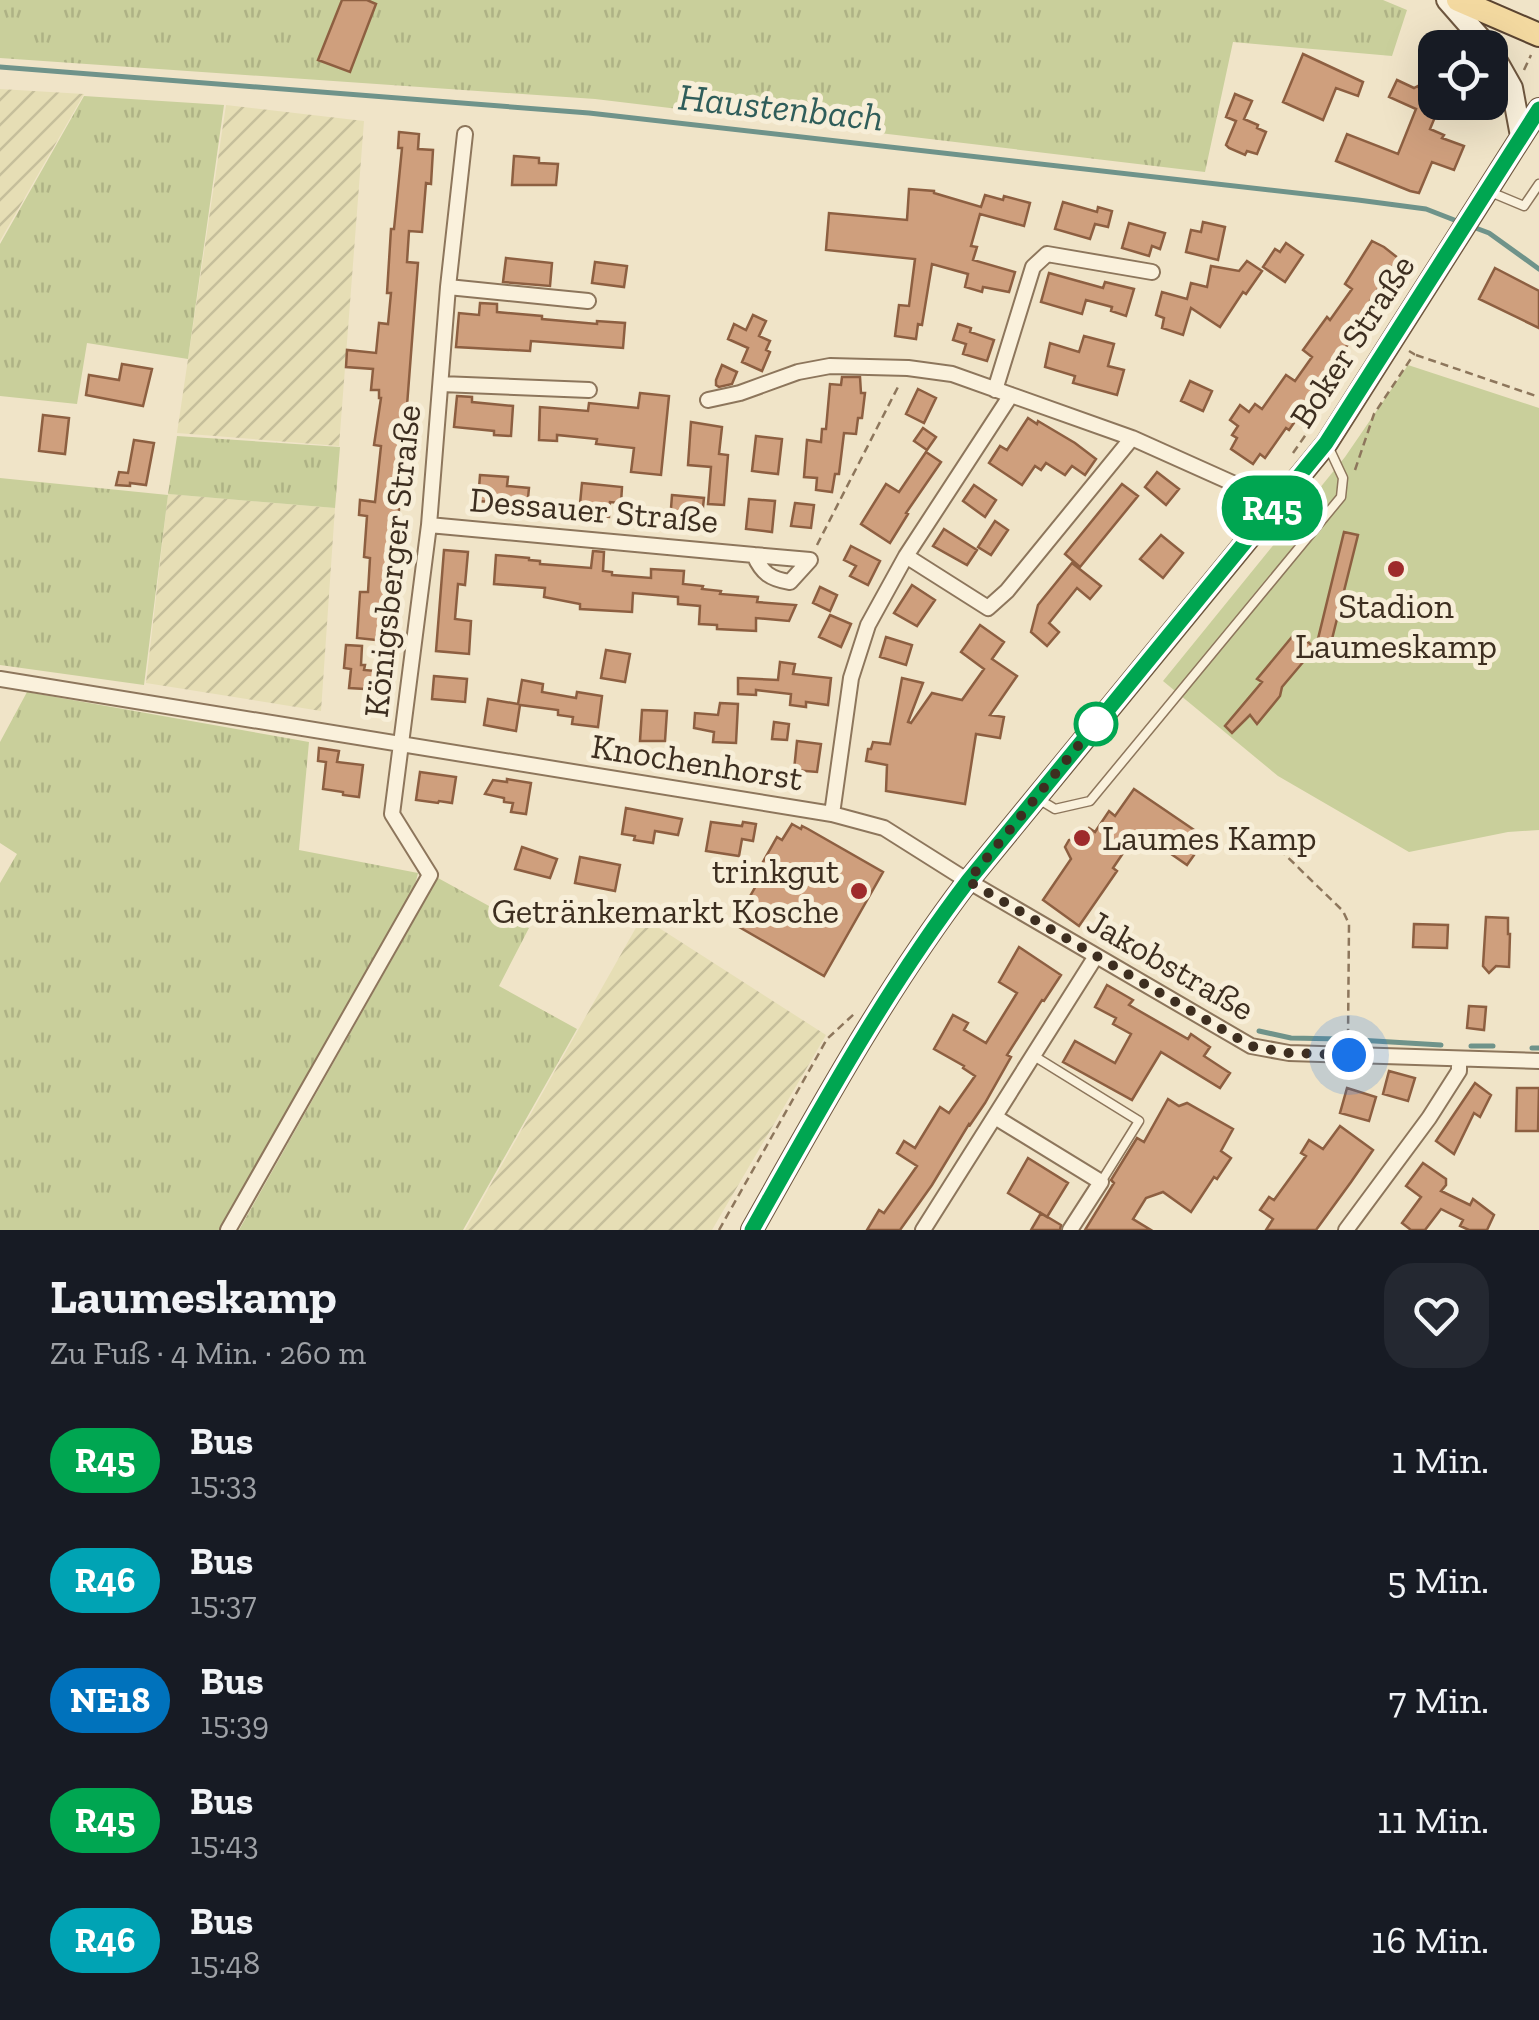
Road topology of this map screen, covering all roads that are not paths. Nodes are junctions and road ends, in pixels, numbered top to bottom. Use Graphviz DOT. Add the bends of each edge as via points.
graph roads {
  1 [pos="1446,0"];
  2 [pos="1458,0"];
  3 [pos="1473,30"];
  4 [pos="1539,35"];
  5 [pos="1508,81"];
  6 [pos="1539,109"];
  7 [pos="465,134"];
  8 [pos="1521,136"];
  9 [pos="1539,184"];
  10 [pos="1483,199"];
  11 [pos="1152,272"];
  12 [pos="448,287"];
  13 [pos="588,301"];
  14 [pos="441,384"];
  15 [pos="589,390"];
  16 [pos="995,390"];
  17 [pos="1011,395"];
  18 [pos="708,400"];
  19 [pos="1132,438"];
  20 [pos="1326,443"];
  21 [pos="1276,503"];
  22 [pos="429,524"];
  23 [pos="754,555"];
  24 [pos="906,556"];
  25 [pos="0,679"];
  26 [pos="402,744"];
  27 [pos="1036,798"];
  28 [pos="832,814"];
  29 [pos="968,881"];
  30 [pos="1096,956"];
  31 [pos="1033,1056"];
  32 [pos="1459,1059"];
  33 [pos="1539,1062"];
  34 [pos="995,1117"];
  35 [pos="1101,1182"];
  36 [pos="228,1230"];
  37 [pos="752,1230"];
  38 [pos="923,1230"];
  39 [pos="1070,1230"];
  40 [pos="1346,1230"];
  1 -- 3 [label="main road"];
  2 -- 4 [label="main road"];
  5 -- 8 [label="main road"];
  6 -- 8 [label="main road, Boker Straße"];
  7 -- 12 [label="street, Königsberger Straße"];
  8 -- 10 [label="main road, Boker Straße"];
  9 -- 10 [label="lane" via="1524,206"];
  10 -- 20 [label="main road, Boker Straße"];
  11 -- 16 [label="street" via="1048,254 1034,266"];
  12 -- 13 [label="street"];
  12 -- 14 [label="street, Königsberger Straße"];
  14 -- 15 [label="street, Königsberger Straße"];
  14 -- 22 [label="street, Königsberger Straße"];
  16 -- 17 [label="street"];
  16 -- 18 [label="street" via="952,374 830,366"];
  17 -- 19 [label="street"];
  17 -- 24 [label="street"];
  19 -- 21 [label="street"];
  19 -- 24 [label="street" via="988,608"];
  20 -- 21 [label="main road, Boker Straße"];
  20 -- 27 [label="lane" via="1343,478 1341,497 1090,801 1054,809"];
  21 -- 27 [label="main road, Boker Straße"];
  22 -- 23 [label="street, Dessauer Straße"];
  22 -- 26 [label="street, Königsberger Straße"];
  23 -- 23 [label="street, Dessauer Straße" via="810,560 790,582 773,580"];
  24 -- 28 [label="street" via="868,625 851,678"];
  25 -- 26 [label="street, Knochenhorst"];
  26 -- 28 [label="street, Knochenhorst"];
  26 -- 36 [label="street" via="392,814 430,875"];
  27 -- 29 [label="main road, Boker Straße"];
  28 -- 29 [label="street, Knochenhorst" via="884,828"];
  29 -- 30 [label="street, Jakobstraße"];
  29 -- 37 [label="main road, Boker Straße" via="849,1058"];
  30 -- 31 [label="street"];
  30 -- 32 [label="street, Jakobstraße" via="1251,1046"];
  31 -- 34 [label="street"];
  31 -- 35 [label="lane" via="1139,1121"];
  32 -- 33 [label="street, Jakobstraße"];
  32 -- 40 [label="street" via="1459,1071 1428,1118"];
  34 -- 35 [label="street"];
  34 -- 38 [label="street"];
  35 -- 39 [label="street"];
}
